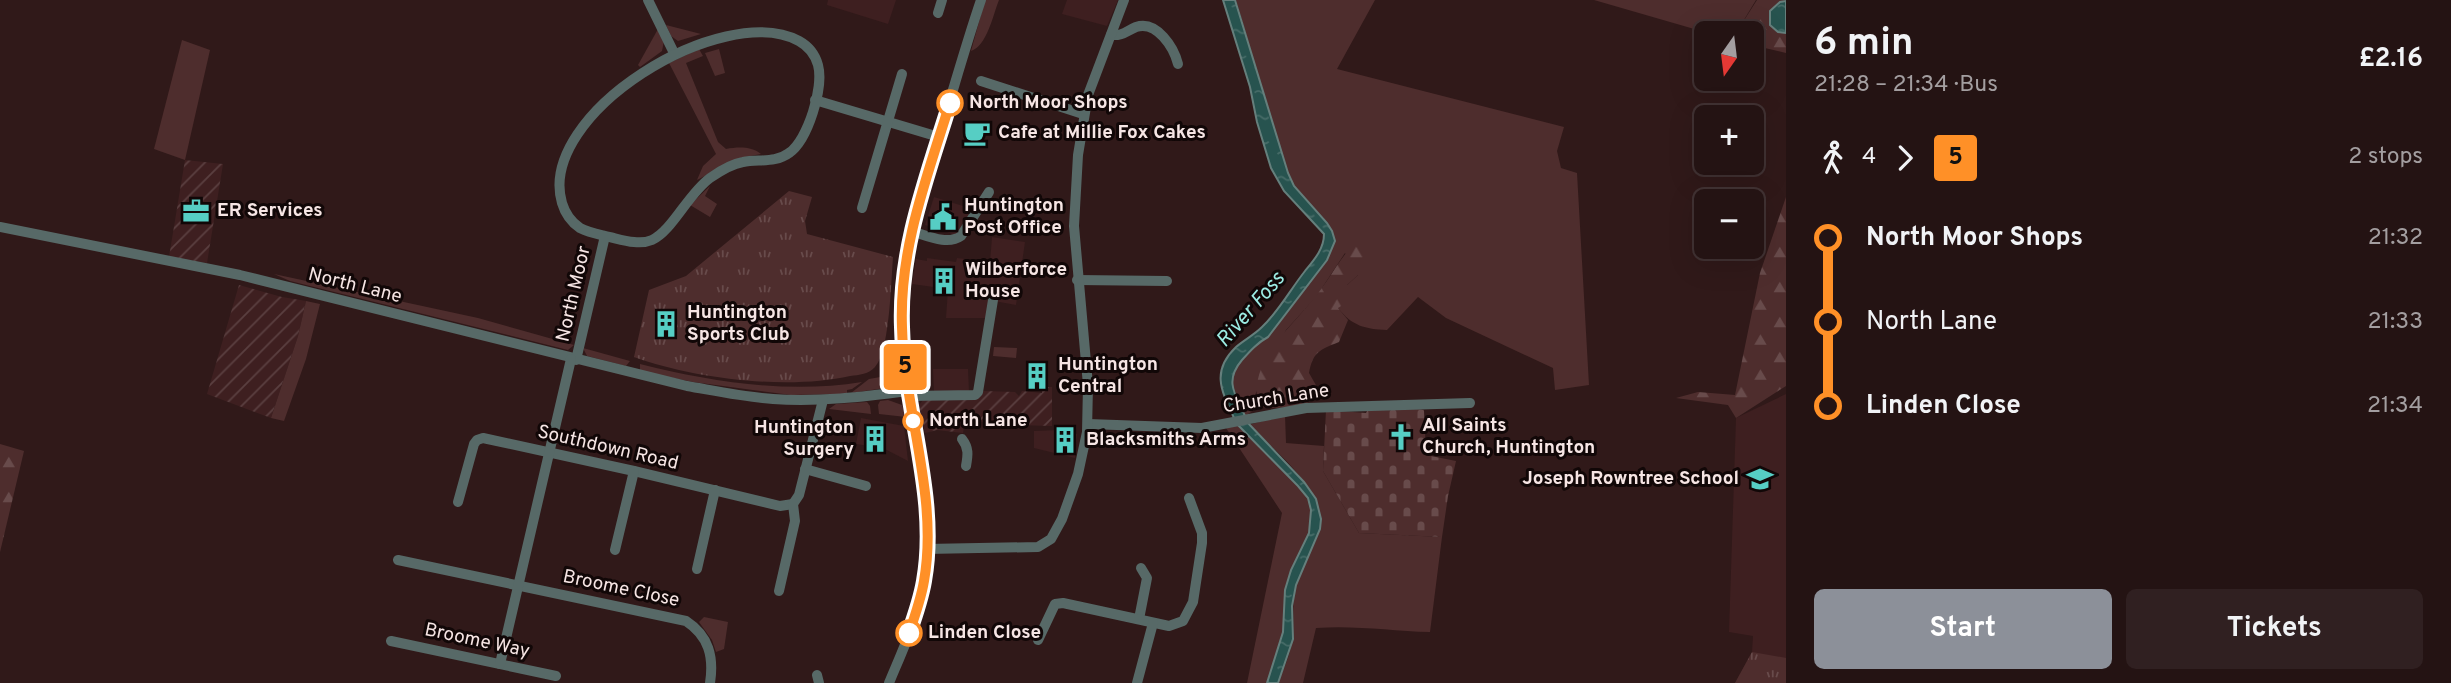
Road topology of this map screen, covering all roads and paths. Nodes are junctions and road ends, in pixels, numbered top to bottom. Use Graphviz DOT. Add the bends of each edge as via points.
graph roads {
  1 [pos="648,0"];
  2 [pos="942,0"];
  3 [pos="981,0"];
  4 [pos="1124,0"];
  5 [pos="938,13"];
  6 [pos="1111,35"];
  7 [pos="674,53"];
  8 [pos="1178,64"];
  9 [pos="902,74"];
  10 [pos="981,81"];
  11 [pos="815,100"];
  12 [pos="1083,114"];
  13 [pos="887,121"];
  14 [pos="939,137"];
  15 [pos="989,192"];
  16 [pos="862,208"];
  17 [pos="0,227"];
  18 [pos="911,231"];
  19 [pos="605,236"];
  20 [pos="1077,280"];
  21 [pos="1167,281"];
  22 [pos="993,300"];
  23 [pos="573,360"];
  24 [pos="908,393"];
  25 [pos="823,400"];
  26 [pos="1470,403"];
  27 [pos="1088,424"];
  28 [pos="962,439"];
  29 [pos="550,452"];
  30 [pos="966,466"];
  31 [pos="806,469"];
  32 [pos="634,471"];
  33 [pos="866,486"];
  34 [pos="715,490"];
  35 [pos="1189,498"];
  36 [pos="458,502"];
  37 [pos="793,505"];
  38 [pos="926,549"];
  39 [pos="615,550"];
  40 [pos="398,560"];
  41 [pos="1141,568"];
  42 [pos="696,569"];
  43 [pos="519,585"];
  44 [pos="779,591"];
  45 [pos="1139,619"];
  46 [pos="1153,623"];
  47 [pos="1038,640"];
  48 [pos="391,641"];
  49 [pos="500,664"];
  50 [pos="556,677"];
  51 [pos="710,683"];
  52 [pos="889,683"];
  53 [pos="1137,683"];
  1 -- 7 [label="street"];
  2 -- 5 [label="street"];
  3 -- 14 [label="street"];
  4 -- 6 [label="street"];
  6 -- 8 [label="street" via="1121,36 1142,26 1154,30 1167,39"];
  6 -- 12 [label="street"];
  7 -- 11 [label="street, North Moor" via="732,34 773,31 807,46 814,55 819,72"];
  7 -- 19 [label="street, North Moor" via="600,107 564,158 559,184 566,213 578,227"];
  9 -- 13 [label="street"];
  10 -- 12 [label="street"];
  11 -- 13 [label="street"];
  11 -- 19 [label="street, North Moor" via="802,141 788,155 739,162 719,173 695,191 655,239 637,242"];
  12 -- 20 [label="street" via="1074,226"];
  13 -- 14 [label="street"];
  13 -- 16 [label="street"];
  14 -- 18 [label="street"];
  15 -- 18 [label="street" via="956,240"];
  17 -- 23 [label="street, North Lane" via="240,275"];
  18 -- 24 [label="street" via="901,298"];
  19 -- 23 [label="street, North Moor"];
  20 -- 21 [label="street"];
  20 -- 27 [label="street"];
  22 -- 24 [label="street, North Lane" via="978,392"];
  23 -- 25 [label="street, North Lane" via="743,396"];
  23 -- 29 [label="street, North Moor"];
  24 -- 25 [label="street, North Lane"];
  24 -- 38 [label="street" via="923,487"];
  25 -- 31 [label="street"];
  26 -- 27 [label="street, Church Lane" via="1306,408 1195,428"];
  27 -- 38 [label="street" via="1072,491 1049,542 1038,547"];
  28 -- 30 [label="street" via="967,445"];
  29 -- 32 [label="street, Southdown Road"];
  29 -- 36 [label="street, Southdown Road" via="477,440"];
  29 -- 43 [label="street, North Moor"];
  31 -- 33 [label="street"];
  31 -- 37 [label="street"];
  32 -- 34 [label="street, Southdown Road"];
  32 -- 39 [label="street"];
  34 -- 37 [label="street, Southdown Road"];
  34 -- 42 [label="street"];
  35 -- 46 [label="street" via="1202,533 1193,602 1177,625"];
  37 -- 44 [label="street" via="795,521"];
  38 -- 52 [label="street" via="921,594"];
  40 -- 43 [label="street, Broome Close"];
  41 -- 45 [label="street" via="1147,579"];
  43 -- 49 [label="street"];
  43 -- 51 [label="street, Broome Close" via="686,621 709,647"];
  45 -- 46 [label="street"];
  45 -- 47 [label="street" via="1055,604"];
  46 -- 53 [label="street"];
  48 -- 49 [label="street, Broome Way"];
  49 -- 50 [label="street, Broome Way"];
}
